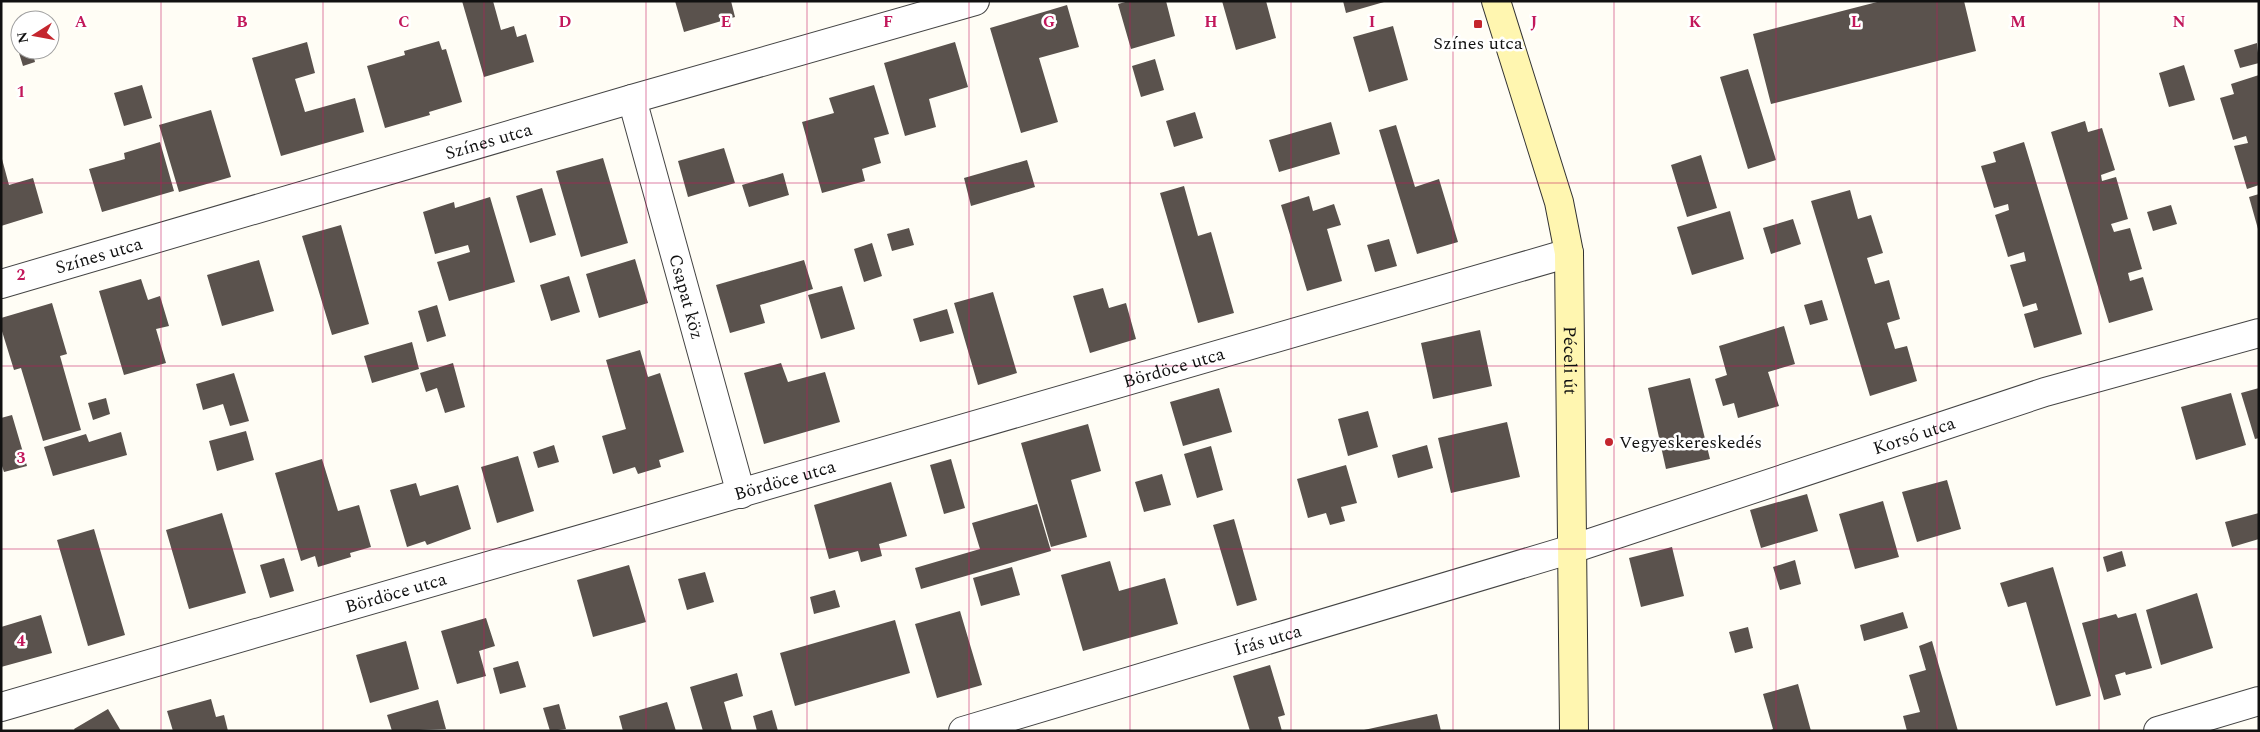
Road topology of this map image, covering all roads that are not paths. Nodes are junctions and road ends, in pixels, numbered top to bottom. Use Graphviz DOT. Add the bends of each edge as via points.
graph roads {
  1 [pos="975,1"];
  2 [pos="1496,1"];
  3 [pos="632,99"];
  4 [pos="1569,252"];
  5 [pos="1,284"];
  6 [pos="2259,333"];
  7 [pos="741,494"];
  8 [pos="1572,549"];
  9 [pos="2259,701"];
  10 [pos="1,707"];
  11 [pos="963,731"];
  12 [pos="1574,731"];
  13 [pos="2158,731"];
  1 -- 3 [label="street, Színes utca"];
  2 -- 4 [label="main road, Péceli út" via="1559,202"];
  3 -- 5 [label="street, Színes utca"];
  3 -- 7 [label="street, Csapat köz"];
  4 -- 7 [label="street, Bördöce utca"];
  4 -- 8 [label="main road, Péceli út"];
  6 -- 8 [label="street, Korsó utca" via="2045,392"];
  7 -- 10 [label="street, Bördöce utca"];
  8 -- 11 [label="street, Írás utca"];
  8 -- 12 [label="main road, Péceli út"];
  9 -- 13 [label="street"];
}
